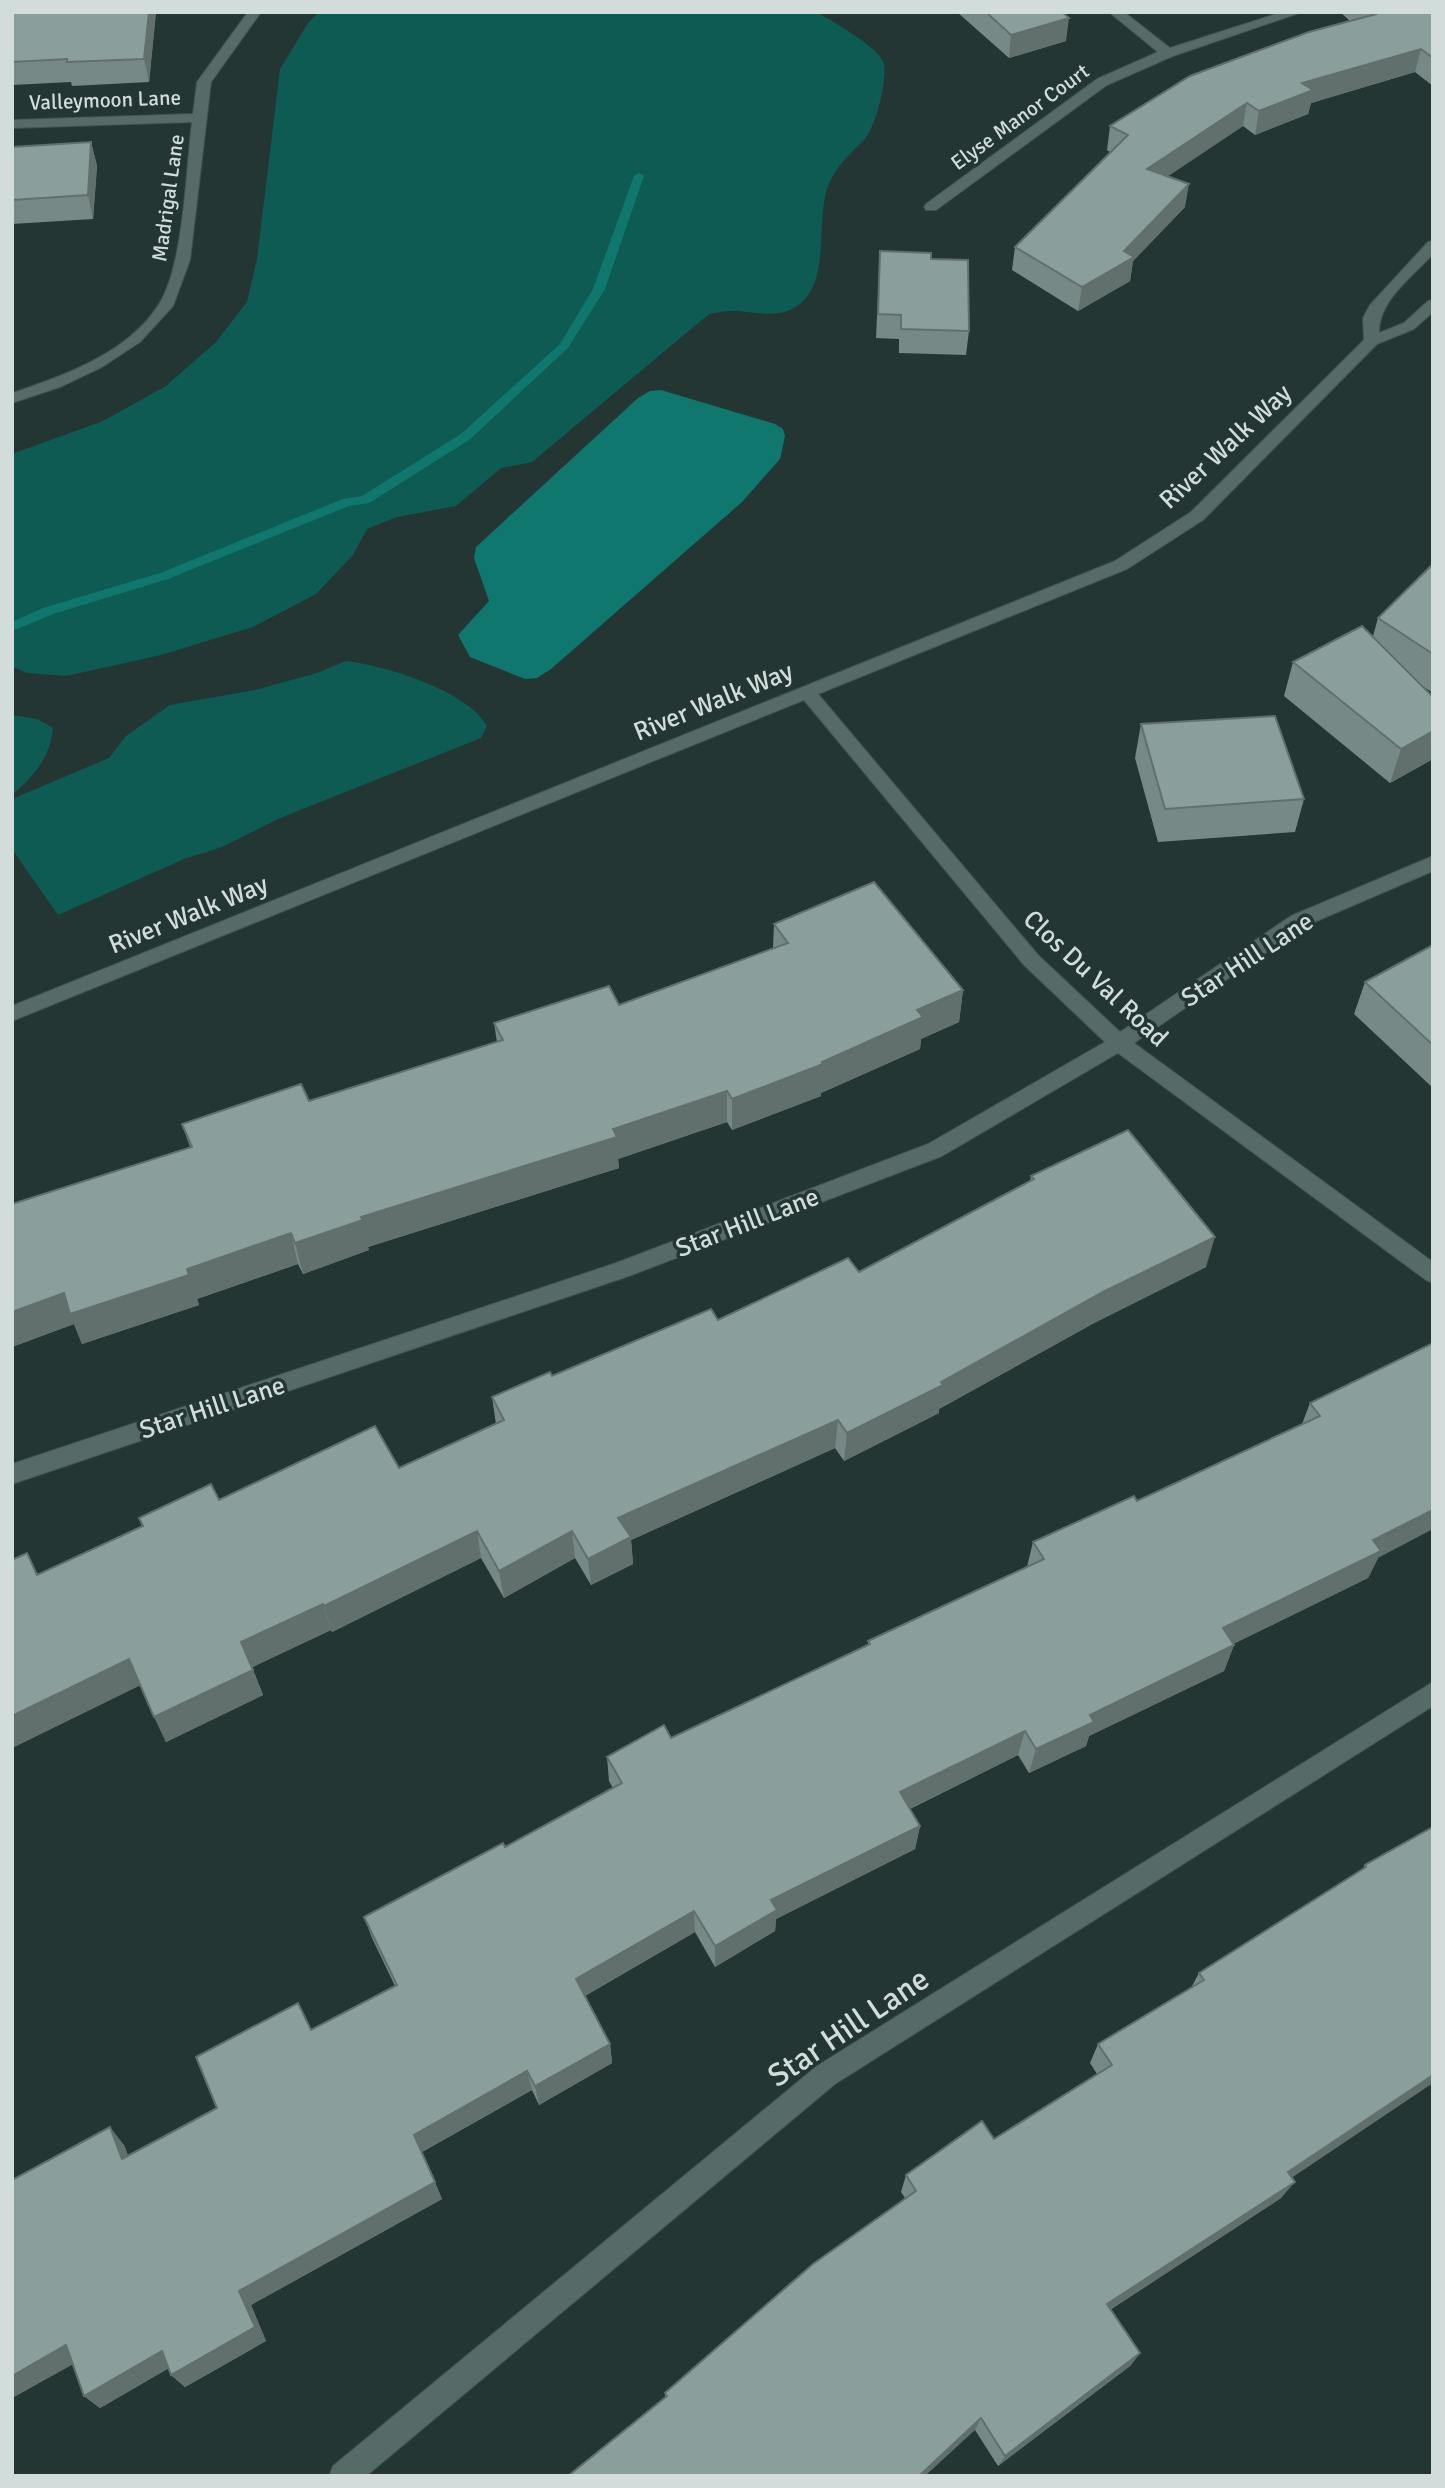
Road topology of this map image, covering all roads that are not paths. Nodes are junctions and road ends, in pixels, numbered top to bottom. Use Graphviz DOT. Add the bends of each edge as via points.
graph roads {
  1 [pos="255,12"];
  2 [pos="1115,12"];
  3 [pos="1296,12"];
  4 [pos="1168,53"];
  5 [pos="200,118"];
  6 [pos="12,124"];
  7 [pos="931,207"];
  8 [pos="1433,245"];
  9 [pos="1433,304"];
  10 [pos="1372,341"];
  11 [pos="12,398"];
  12 [pos="806,691"];
  13 [pos="1433,863"];
  14 [pos="12,1014"];
  15 [pos="1119,1044"];
  16 [pos="1433,1275"];
  17 [pos="12,1474"];
  18 [pos="1433,1693"];
  19 [pos="343,2476"];
  1 -- 5 [label="street, Madrigal Lane" via="204,82"];
  2 -- 4 [label="street"];
  3 -- 4 [label="street, Elyse Manor Court"];
  4 -- 7 [label="street, Elyse Manor Court" via="1102,82"];
  5 -- 6 [label="street, Valleymoon Lane"];
  5 -- 11 [label="street, Madrigal Lane" via="183,260 164,307 114,353"];
  8 -- 10 [label="street" via="1378,305 1371,318"];
  9 -- 10 [label="street, River Walk Way" via="1409,326"];
  10 -- 12 [label="street, River Walk Way" via="1197,516 1121,565"];
  12 -- 14 [label="street, River Walk Way"];
  12 -- 15 [label="street, Clos Du Val Road" via="1031,960"];
  13 -- 15 [label="street, Star Hill Lane" via="1298,920"];
  15 -- 16 [label="street, Clos Du Val Road"];
  15 -- 17 [label="street, Star Hill Lane" via="922,1155 622,1270"];
  18 -- 19 [label="street, Star Hill Lane" via="826,2075"];
}
